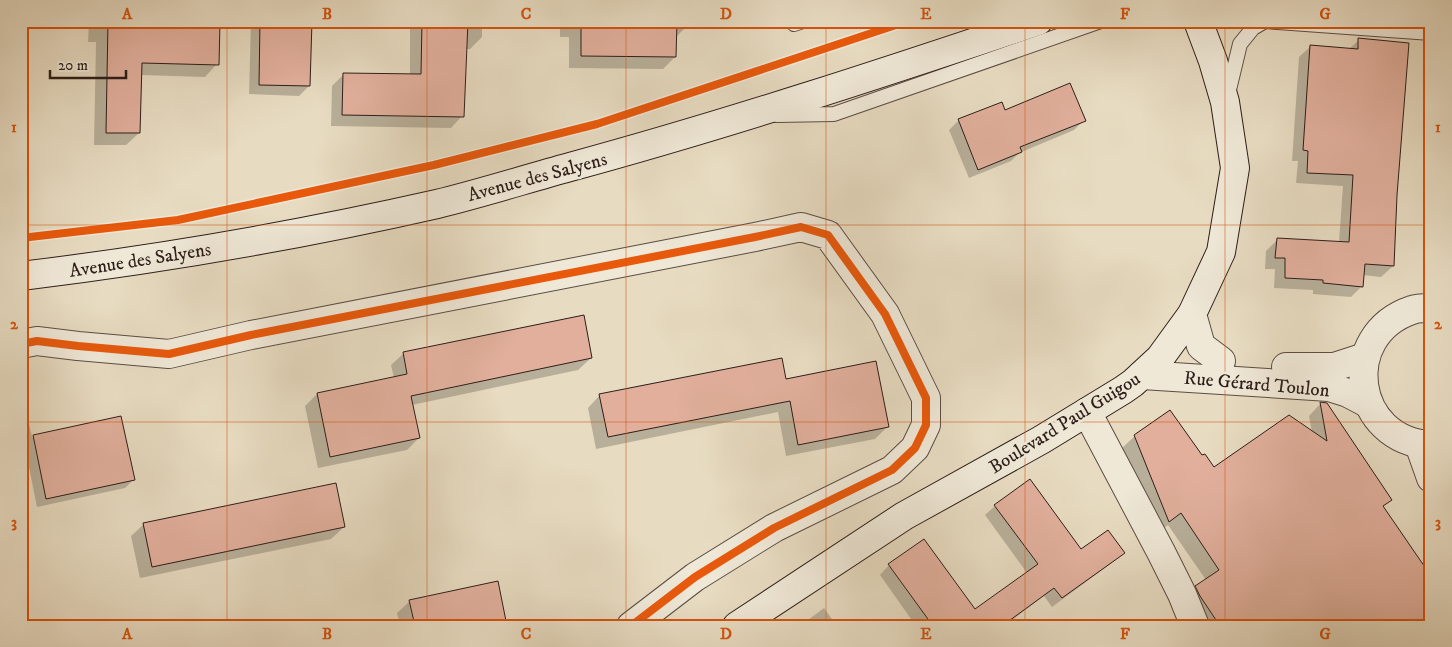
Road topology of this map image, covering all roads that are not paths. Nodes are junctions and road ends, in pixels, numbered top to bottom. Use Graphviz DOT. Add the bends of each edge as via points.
graph roads {
  1 [pos="1038,21"];
  2 [pos="1101,21"];
  3 [pos="1198,21"];
  4 [pos="1431,33"];
  5 [pos="1225,102"];
  6 [pos="747,116"];
  7 [pos="21,276"];
  8 [pos="1431,308"];
  9 [pos="1192,314"];
  10 [pos="21,344"];
  11 [pos="1365,357"];
  12 [pos="1221,361"];
  13 [pos="1151,367"];
  14 [pos="1368,404"];
  15 [pos="1087,412"];
  16 [pos="1425,444"];
  17 [pos="1431,478"];
  18 [pos="631,626"];
  19 [pos="737,626"];
  20 [pos="1195,626"];
  1 -- 6 [label="street, Avenue des Salyens"];
  2 -- 6 [label="lane" via="834,114"];
  3 -- 5 [label="street, Boulevard Paul Guigou"];
  4 -- 5 [label="lane" via="1265,21 1253,28 1240,44"];
  5 -- 9 [label="street, Boulevard Paul Guigou" via="1235,168 1221,252"];
  6 -- 7 [label="street, Avenue des Salyens" via="439,203 271,238"];
  8 -- 11 [label="street" via="1413,309 1392,320 1376,336"];
  9 -- 12 [label="street, Rue Gérard Toulon" via="1201,346"];
  9 -- 13 [label="street, Boulevard Paul Guigou"];
  10 -- 18 [label="street" via="37,342 169,354 251,334 801,227 828,235 885,314 926,398 926,425 915,448 892,470 774,528 695,577"];
  11 -- 12 [label="street, Rue Gérard Toulon" via="1334,367 1284,367"];
  11 -- 14 [label="street" via="1363,381"];
  12 -- 13 [label="street, Rue Gérard Toulon"];
  13 -- 14 [label="street, Rue Gérard Toulon" via="1329,387"];
  13 -- 15 [label="street, Boulevard Paul Guigou" via="1128,387"];
  14 -- 16 [label="street" via="1389,430 1403,439"];
  15 -- 19 [label="street, Boulevard Paul Guigou" via="904,516"];
  15 -- 20 [label="street" via="1182,594"];
  16 -- 17 [label="street"];
}
